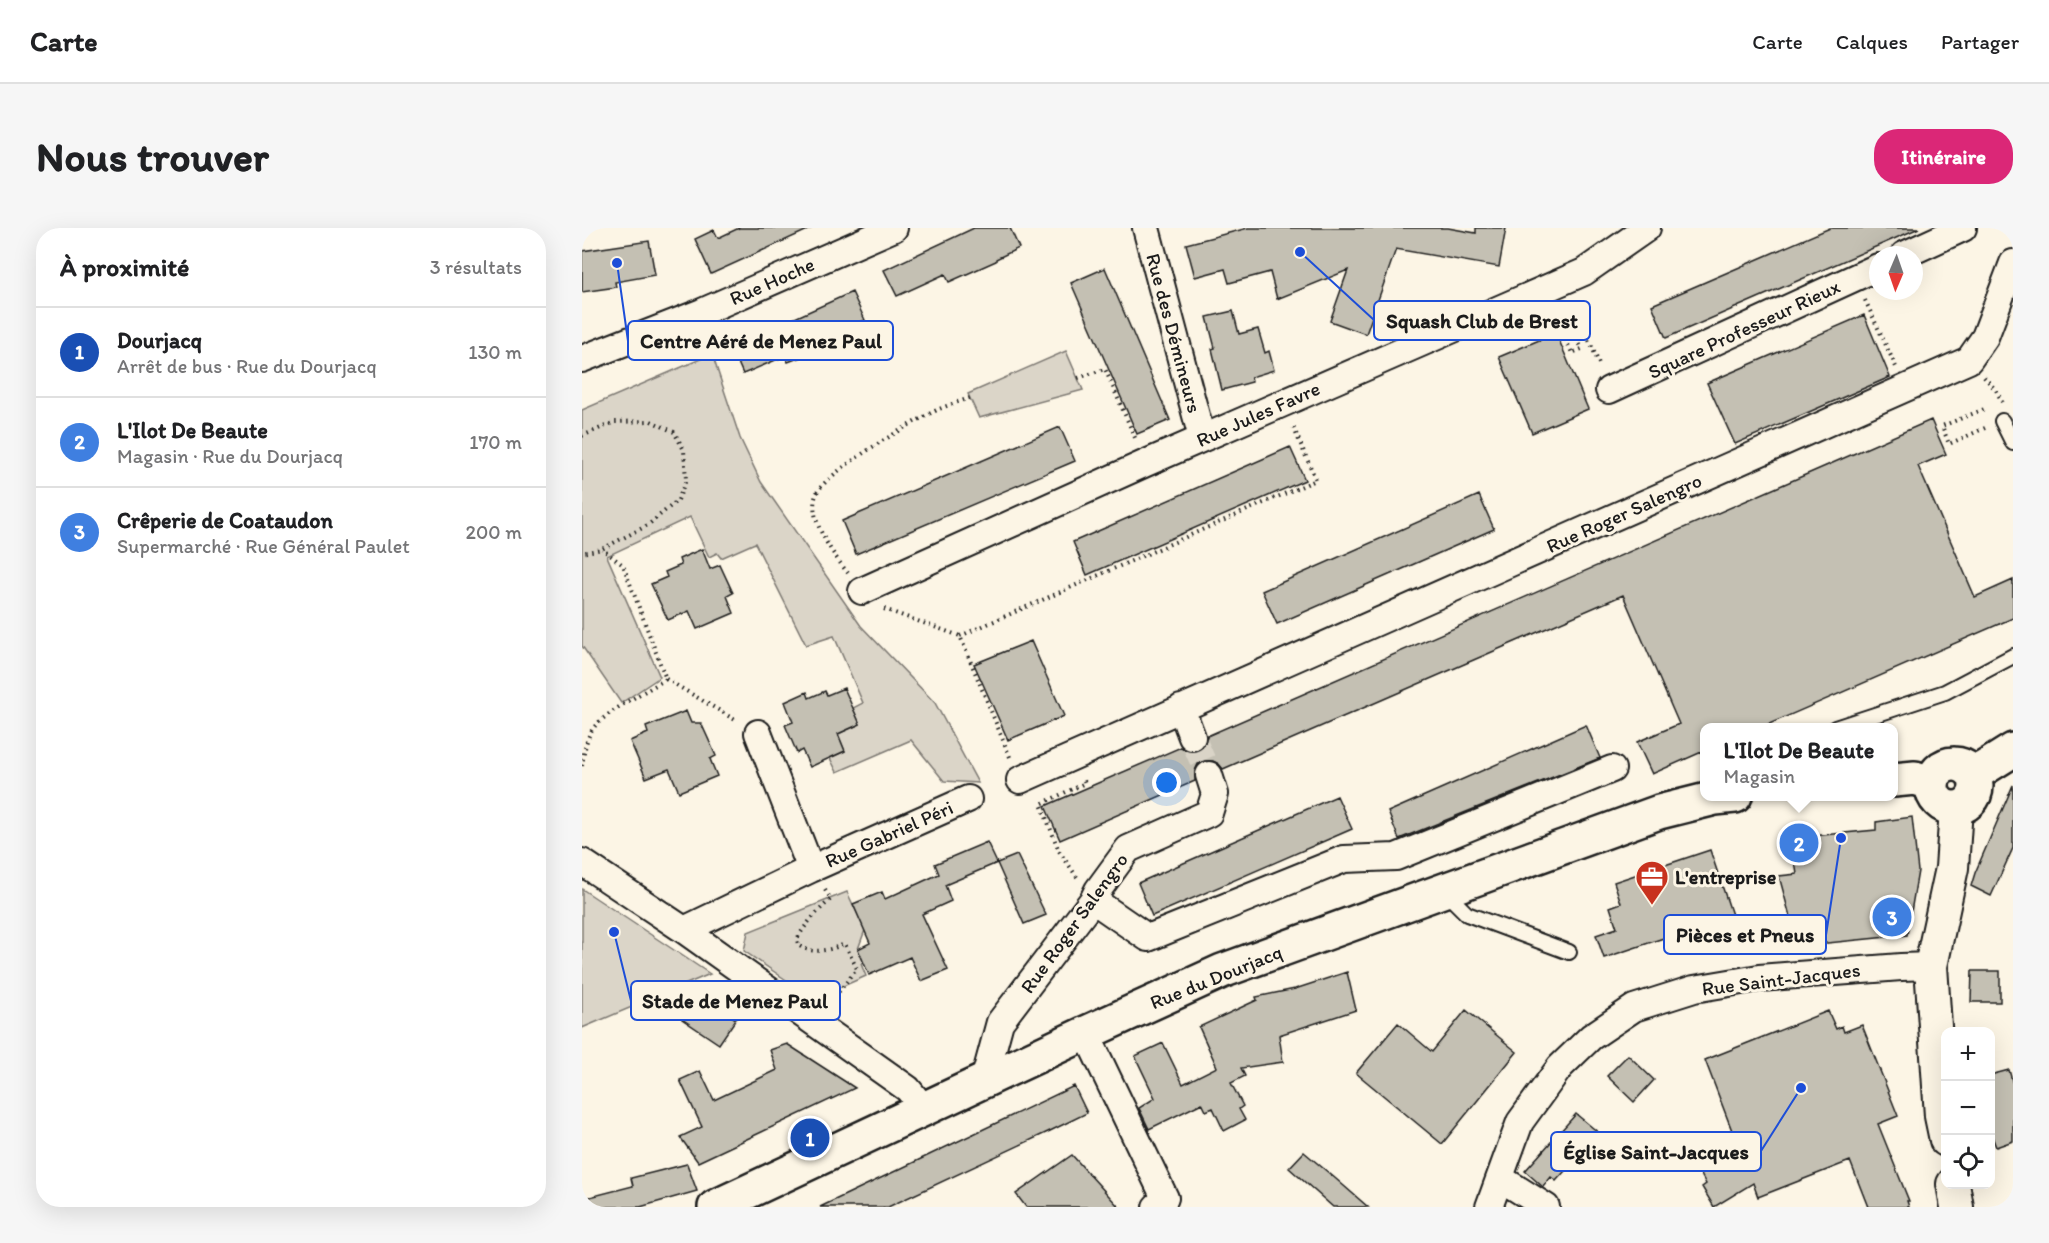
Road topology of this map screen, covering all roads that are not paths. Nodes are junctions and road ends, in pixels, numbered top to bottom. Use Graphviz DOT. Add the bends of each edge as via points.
graph roads {
  1 [pos="894,228"];
  2 [pos="1146,228"];
  3 [pos="1647,228"];
  4 [pos="1963,228"];
  5 [pos="1923,246"];
  6 [pos="2013,263"];
  7 [pos="1869,271"];
  8 [pos="582,359"];
  9 [pos="1609,390"];
  10 [pos="2002,421"];
  11 [pos="1202,438"];
  12 [pos="2013,443"];
  13 [pos="862,591"];
  14 [pos="2013,656"];
  15 [pos="1181,708"];
  16 [pos="1850,723"];
  17 [pos="758,733"];
  18 [pos="1192,737"];
  19 [pos="2013,750"];
  20 [pos="1612,769"];
  21 [pos="1209,775"];
  22 [pos="1973,775"];
  23 [pos="1020,780"];
  24 [pos="1898,780"];
  25 [pos="1932,783"];
  26 [pos="968,799"];
  27 [pos="1705,801"];
  28 [pos="1956,808"];
  29 [pos="582,862"];
  30 [pos="810,869"];
  31 [pos="1444,890"];
  32 [pos="1093,900"];
  33 [pos="684,930"];
  34 [pos="1569,952"];
  35 [pos="1932,966"];
  36 [pos="1086,1033"];
  37 [pos="984,1081"];
  38 [pos="924,1109"];
  39 [pos="1945,1135"];
  40 [pos="1500,1178"];
  41 [pos="1954,1189"];
  42 [pos="715,1207"];
  43 [pos="1156,1207"];
  44 [pos="1489,1207"];
  45 [pos="1546,1207"];
  46 [pos="1957,1207"];
  1 -- 8 [label="street, Rue Hoche" via="702,312"];
  2 -- 11 [label="street, Rue des Démineurs"];
  3 -- 11 [label="street, Rue Jules Favre" via="1584,272"];
  4 -- 5 [label="street"];
  6 -- 15 [label="street, Rue Roger Salengro" via="1985,337 1969,360"];
  7 -- 9 [label="street, Square Professeur Rieux"];
  10 -- 12 [label="lane"];
  11 -- 13 [label="street, Rue Jules Favre"];
  14 -- 16 [label="lane" via="1946,692"];
  15 -- 18 [label="street"];
  15 -- 23 [label="street, Rue Roger Salengro"];
  17 -- 30 [label="street, Rue Gabriel Péri"];
  19 -- 22 [label="main road"];
  20 -- 32 [label="street" via="1396,857 1344,859 1148,938"];
  21 -- 32 [label="street, Rue Roger Salengro" via="1215,794 1209,813 1128,849"];
  22 -- 25 [label="main road" via="1967,768 1949,764 1935,774"];
  22 -- 28 [label="main road" via="1973,796"];
  24 -- 25 [label="main road" via="1915,778"];
  25 -- 28 [label="main road" via="1938,801"];
  26 -- 30 [label="street, Rue Gabriel Péri"];
  27 -- 31 [label="main road, Rue du Dourjacq" via="1659,812"];
  28 -- 35 [label="street" via="1952,868"];
  29 -- 33 [label="street"];
  30 -- 33 [label="street, Rue Gabriel Péri"];
  31 -- 34 [label="lane" via="1467,915"];
  31 -- 36 [label="main road, Rue du Dourjacq" via="1222,971"];
  32 -- 37 [label="street, Rue Roger Salengro" via="1000,1022"];
  33 -- 38 [label="street" via="908,1089"];
  35 -- 39 [label="street"];
  35 -- 40 [label="street, Rue Saint-Jacques" via="1759,978 1694,989 1635,1008 1591,1037 1560,1068 1520,1122"];
  36 -- 37 [label="main road, Rue du Dourjacq"];
  36 -- 43 [label="street" via="1165,1198"];
  37 -- 38 [label="main road, Rue du Dourjacq"];
  38 -- 42 [label="main road, Rue du Dourjacq"];
  40 -- 44 [label="street, Rue Saint-Jacques"];
  40 -- 45 [label="street"];
  41 -- 46 [label="street"];
}
